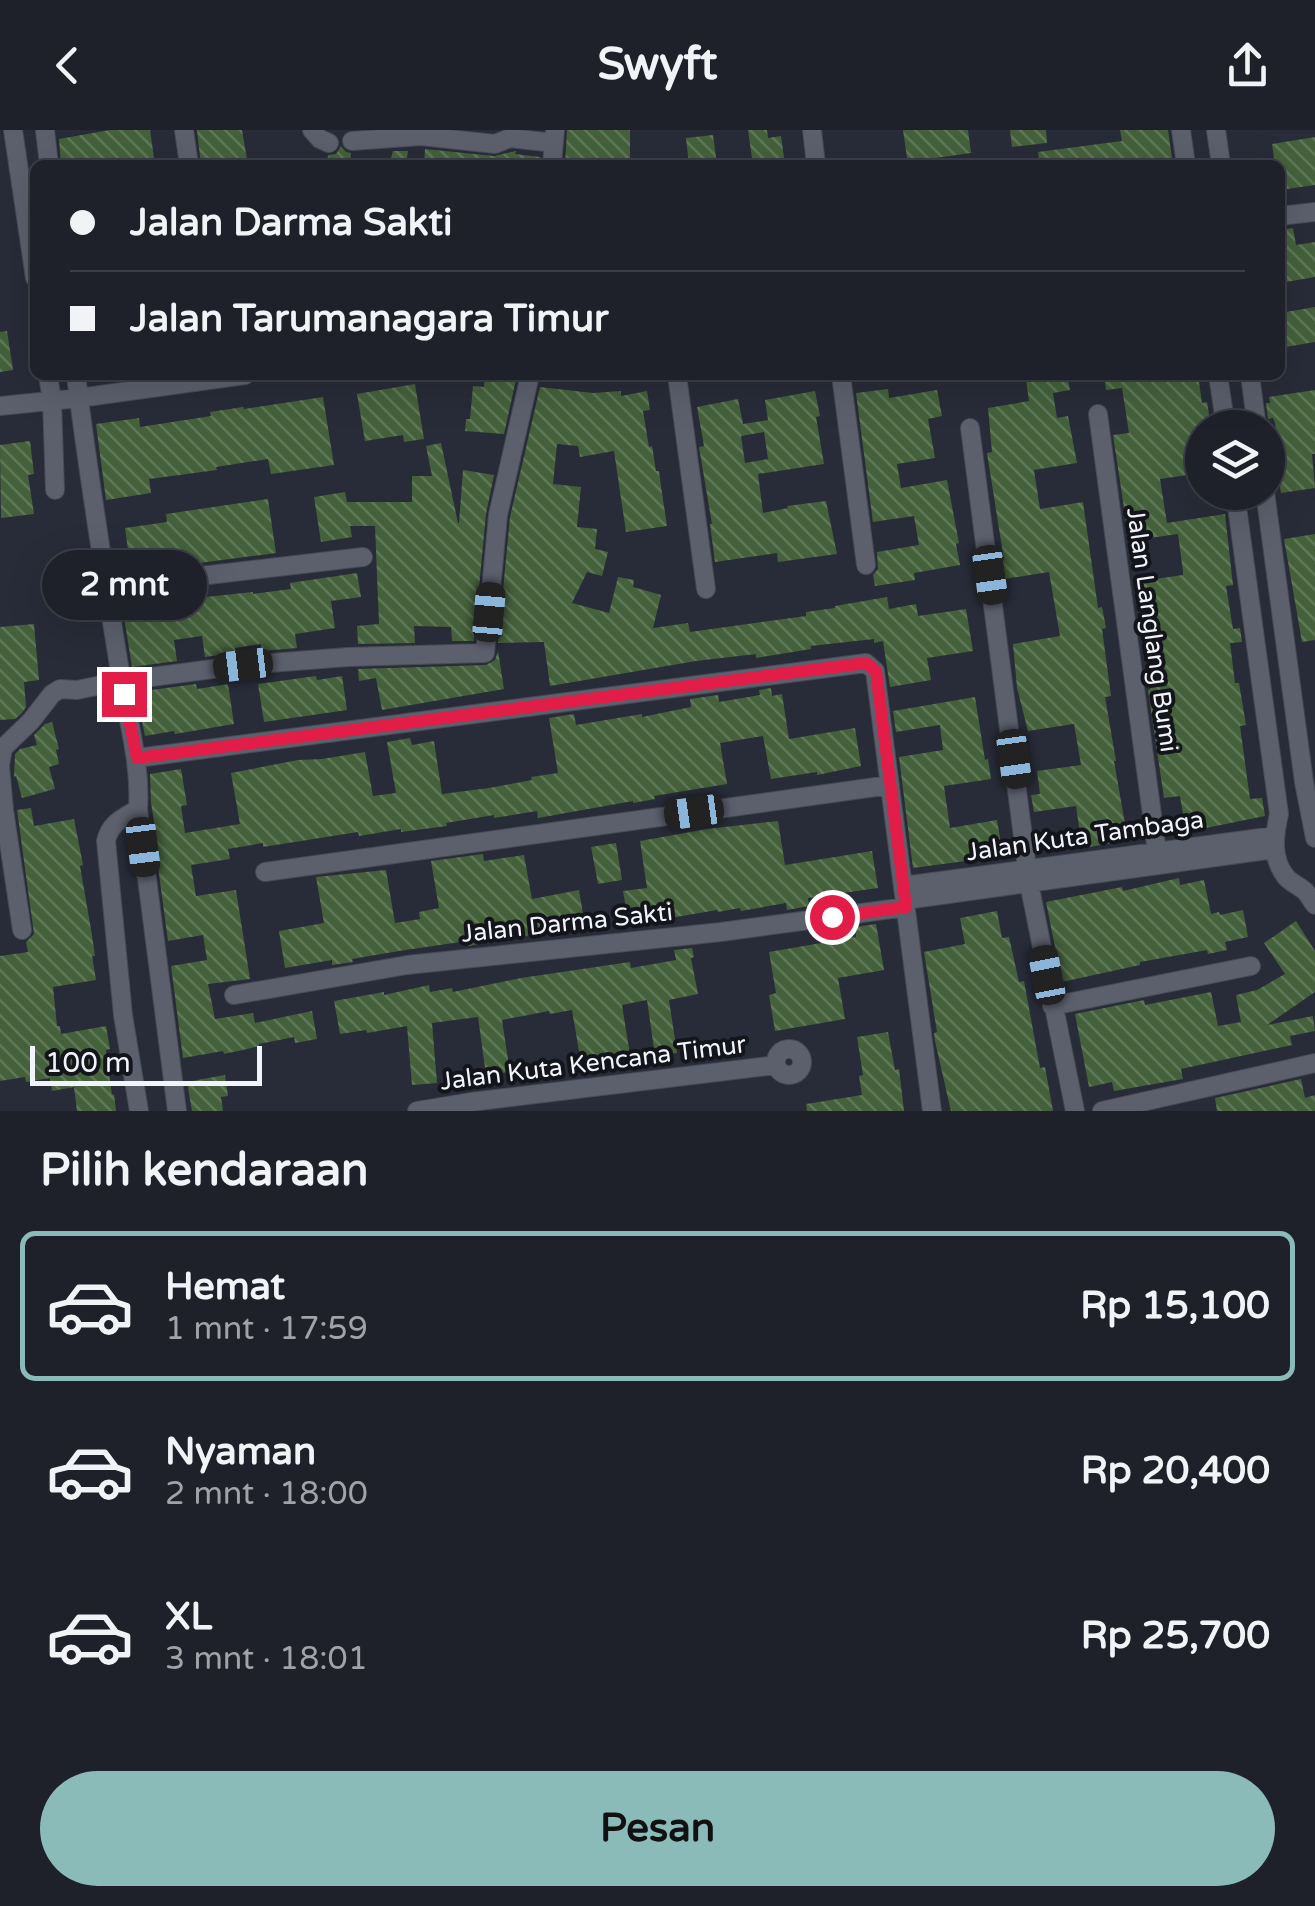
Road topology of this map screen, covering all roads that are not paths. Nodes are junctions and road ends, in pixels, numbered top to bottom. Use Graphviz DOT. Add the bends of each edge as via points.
graph roads {
  1 [pos="13,130"];
  2 [pos="45,130"];
  3 [pos="184,130"];
  4 [pos="312,130"];
  5 [pos="812,130"];
  6 [pos="1180,130"];
  7 [pos="1216,130"];
  8 [pos="554,136"];
  9 [pos="329,142"];
  10 [pos="352,142"];
  11 [pos="48,160"];
  12 [pos="188,160"];
  13 [pos="815,160"];
  14 [pos="1185,160"];
  15 [pos="1219,160"];
  16 [pos="1315,212"];
  17 [pos="1285,215"];
  18 [pos="30,244"];
  19 [pos="49,380"];
  20 [pos="76,380"];
  21 [pos="199,380"];
  22 [pos="529,380"];
  23 [pos="678,380"];
  24 [pos="842,380"];
  25 [pos="1219,380"];
  26 [pos="1251,380"];
  27 [pos="78,398"];
  28 [pos="52,400"];
  29 [pos="0,406"];
  30 [pos="1223,410"];
  31 [pos="1254,410"];
  32 [pos="1098,414"];
  33 [pos="970,428"];
  34 [pos="55,490"];
  35 [pos="1237,510"];
  36 [pos="1268,510"];
  37 [pos="363,556"];
  38 [pos="866,565"];
  39 [pos="106,586"];
  40 [pos="706,589"];
  41 [pos="121,682"];
  42 [pos="137,758"];
  43 [pos="0,765"];
  44 [pos="1310,782"];
  45 [pos="890,785"];
  46 [pos="1274,786"];
  47 [pos="138,809"];
  48 [pos="1315,838"];
  49 [pos="1274,843"];
  50 [pos="1157,852"];
  51 [pos="266,872"];
  52 [pos="1029,876"];
  53 [pos="1312,894"];
  54 [pos="905,897"];
  55 [pos="22,930"];
  56 [pos="1251,966"];
  57 [pos="234,995"];
  58 [pos="1052,1006"];
  59 [pos="1315,1063"];
  60 [pos="776,1065"];
  61 [pos="932,1109"];
  62 [pos="138,1111"];
  63 [pos="177,1111"];
  64 [pos="417,1111"];
  65 [pos="1076,1111"];
  66 [pos="1102,1111"];
  1 -- 18 [label="street"];
  2 -- 11 [label="street"];
  3 -- 12 [label="street"];
  4 -- 9 [label="street"];
  5 -- 13 [label="street"];
  6 -- 14 [label="street"];
  7 -- 15 [label="street"];
  8 -- 10 [label="street" via="495,144 421,136"];
  16 -- 17 [label="street"];
  19 -- 28 [label="street"];
  20 -- 27 [label="street"];
  21 -- 27 [label="street"];
  22 -- 41 [label="street" via="498,515 485,652 260,664"];
  23 -- 40 [label="street"];
  24 -- 38 [label="street"];
  25 -- 30 [label="street"];
  26 -- 31 [label="street"];
  27 -- 28 [label="street"];
  27 -- 39 [label="street"];
  28 -- 29 [label="street"];
  28 -- 34 [label="street"];
  32 -- 50 [label="street, Jalan Langlang Bumi"];
  33 -- 52 [label="street"];
  35 -- 46 [label="street"];
  36 -- 44 [label="street"];
  37 -- 39 [label="street"];
  39 -- 41 [label="street"];
  41 -- 42 [label="street"];
  41 -- 43 [label="street" via="52,694 3,748"];
  42 -- 45 [label="street" via="866,663 876,671"];
  42 -- 47 [label="street"];
  43 -- 55 [label="street"];
  44 -- 46 [label="street"];
  44 -- 48 [label="street"];
  45 -- 51 [label="street"];
  45 -- 54 [label="street"];
  46 -- 49 [label="street"];
  47 -- 62 [label="street" via="116,822 106,841"];
  47 -- 63 [label="street"];
  49 -- 50 [label="street, Jalan Kuta Tambaga"];
  49 -- 52 [label="street, Jalan Kuta Tambaga"];
  49 -- 53 [label="street" via="1288,879"];
  50 -- 52 [label="street, Jalan Kuta Tambaga"];
  52 -- 54 [label="street, Jalan Kuta Tambaga"];
  52 -- 58 [label="street"];
  54 -- 57 [label="street, Jalan Darma Sakti" via="721,932 407,965"];
  54 -- 61 [label="street"];
  56 -- 58 [label="street"];
  58 -- 65 [label="street"];
  59 -- 66 [label="street"];
  60 -- 64 [label="street, Jalan Kuta Kencana Timur"];
}
